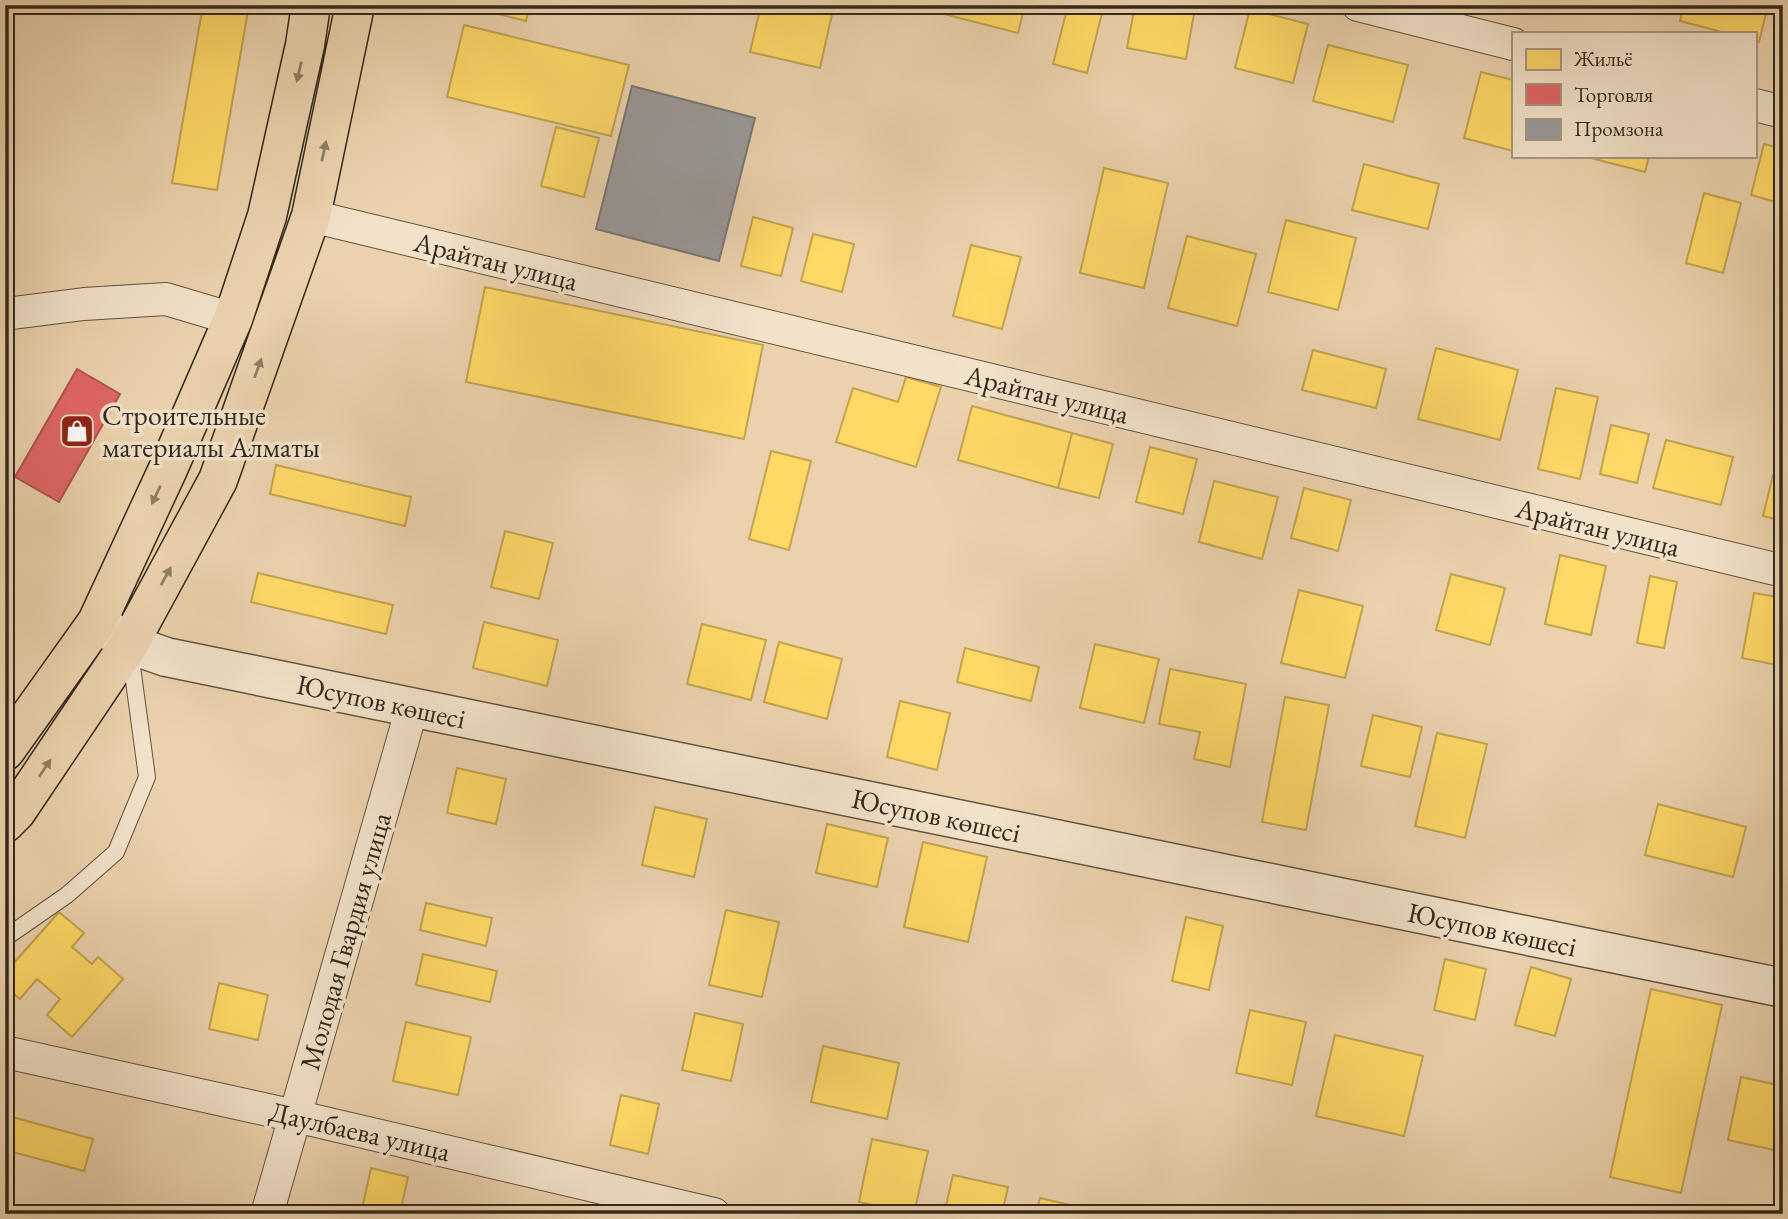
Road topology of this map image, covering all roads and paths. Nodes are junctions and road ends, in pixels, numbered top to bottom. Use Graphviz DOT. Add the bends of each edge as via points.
graph roads {
  1 [pos="311,5"];
  2 [pos="355,5"];
  3 [pos="1358,5"];
  4 [pos="1512,44"];
  5 [pos="1756,105"];
  6 [pos="1783,112"];
  7 [pos="311,216"];
  8 [pos="5,314"];
  9 [pos="233,319"];
  10 [pos="1783,571"];
  11 [pos="97,622"];
  12 [pos="129,644"];
  13 [pos="412,708"];
  14 [pos="5,751"];
  15 [pos="5,823"];
  16 [pos="5,938"];
  17 [pos="1783,988"];
  18 [pos="5,1052"];
  19 [pos="295,1116"];
  20 [pos="267,1214"];
  21 [pos="714,1214"];
  1 -- 9 [label="highway, one-way" via="267,216"];
  7 -- 2 [label="highway, one-way"];
  3 -- 4 [label="street"];
  5 -- 6 [label="street"];
  7 -- 10 [label="street, Арайтан улица"];
  12 -- 7 [label="highway, one-way" via="218,480"];
  8 -- 9 [label="street" via="166,299"];
  9 -- 11 [label="highway, one-way"];
  11 -- 12 [label="street, Юсупов көшесі"];
  11 -- 14 [label="highway"];
  12 -- 13 [label="street, Юсупов көшесі" via="166,657"];
  15 -- 12 [label="highway, one-way"];
  12 -- 16 [label="lane" via="146,777 116,852 67,895"];
  13 -- 17 [label="street, Юсупов көшесі"];
  13 -- 19 [label="street, Молодая Гвардия улица"];
  18 -- 19 [label="street, Даулбаева улица"];
  19 -- 20 [label="street, Молодая Гвардия улица"];
  19 -- 21 [label="street, Даулбаева улица"];
}
